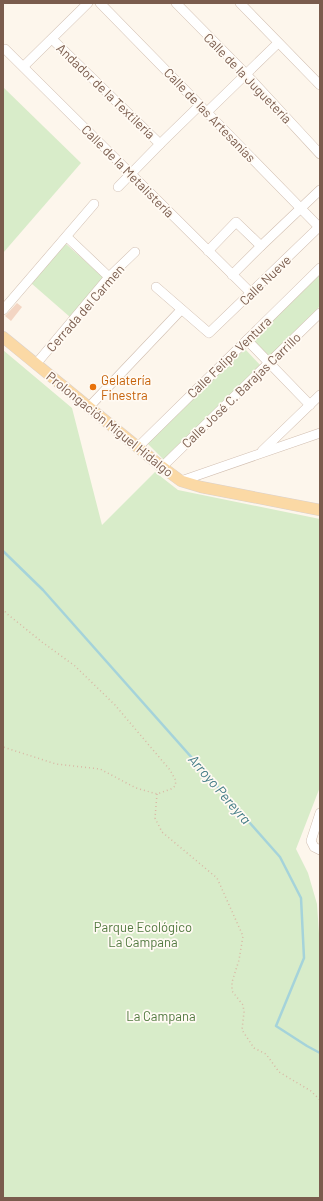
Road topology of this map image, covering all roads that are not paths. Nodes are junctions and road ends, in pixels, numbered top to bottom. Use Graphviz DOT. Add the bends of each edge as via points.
graph roads {
  1 [pos="88,3"];
  2 [pos="100,3"];
  3 [pos="176,3"];
  4 [pos="240,3"];
  5 [pos="52,39"];
  6 [pos="278,43"];
  7 [pos="5,49"];
  8 [pos="24,66"];
  9 [pos="246,74"];
  10 [pos="320,86"];
  11 [pos="204,109"];
  12 [pos="160,144"];
  13 [pos="320,154"];
  14 [pos="130,175"];
  15 [pos="118,187"];
  16 [pos="320,190"];
  17 [pos="94,204"];
  18 [pos="300,208"];
  19 [pos="319,227"];
  20 [pos="67,237"];
  21 [pos="261,246"];
  22 [pos="208,251"];
  23 [pos="135,252"];
  24 [pos="320,268"];
  25 [pos="232,275"];
  26 [pos="109,277"];
  27 [pos="156,287"];
  28 [pos="251,293"];
  29 [pos="3,310"];
  30 [pos="181,310"];
  31 [pos="320,313"];
  32 [pos="3,337"];
  33 [pos="247,340"];
  34 [pos="269,363"];
  35 [pos="36,364"];
  36 [pos="320,395"];
  37 [pos="310,405"];
  38 [pos="89,407"];
  39 [pos="320,433"];
  40 [pos="138,447"];
  41 [pos="260,454"];
  42 [pos="162,467"];
  43 [pos="182,481"];
  44 [pos="317,507"];
  45 [pos="320,813"];
  46 [pos="320,850"];
  1 -- 5 [label="street"];
  2 -- 11 [label="street, Calle de las Artesanías"];
  3 -- 9 [label="street, Calle de la Juguetería"];
  4 -- 6 [label="street"];
  5 -- 8 [label="street"];
  5 -- 12 [label="street, Andador de la Textilería"];
  6 -- 9 [label="street"];
  6 -- 10 [label="street"];
  7 -- 8 [label="street, Calle de la Metalistería"];
  8 -- 14 [label="street, Calle de la Metalistería"];
  9 -- 11 [label="street"];
  9 -- 13 [label="street, Calle de la Juguetería"];
  11 -- 12 [label="street"];
  11 -- 18 [label="street, Calle de las Artesanías"];
  12 -- 14 [label="street"];
  14 -- 15 [label="street"];
  14 -- 22 [label="street, Calle de la Metalistería"];
  16 -- 18 [label="street"];
  17 -- 20 [label="street"];
  18 -- 19 [label="street, Calle de las Artesanías"];
  18 -- 21 [label="street"];
  19 -- 28 [label="street, Calle Nueve"];
  20 -- 26 [label="street"];
  20 -- 29 [label="street"];
  21 -- 22 [label="street" via="236,222"];
  21 -- 25 [label="street"];
  22 -- 25 [label="street, Calle de la Metalistería"];
  23 -- 26 [label="street, Cerrada del Carmen"];
  24 -- 33 [label="street, Calle Felipe Ventura"];
  25 -- 28 [label="street, Calle de la Metalistería"];
  26 -- 35 [label="street, Cerrada del Carmen"];
  27 -- 30 [label="street"];
  28 -- 30 [label="street, Calle Nueve" via="209,333"];
  30 -- 38 [label="street"];
  31 -- 34 [label="street, Calle José C. Barajas Carrillo"];
  32 -- 35 [label="main road, Prolongación Miguel Hidalgo"];
  33 -- 34 [label="street"];
  33 -- 40 [label="street, Calle Felipe Ventura"];
  34 -- 37 [label="street"];
  34 -- 42 [label="street, Calle José C. Barajas Carrillo"];
  35 -- 38 [label="main road, Prolongación Miguel Hidalgo"];
  36 -- 37 [label="street"];
  37 -- 41 [label="street"];
  38 -- 40 [label="main road, Prolongación Miguel Hidalgo"];
  39 -- 41 [label="street"];
  40 -- 42 [label="main road, Prolongación Miguel Hidalgo"];
  41 -- 43 [label="street"];
  42 -- 43 [label="main road, Prolongación Miguel Hidalgo"];
  43 -- 44 [label="main road, Prolongación Miguel Hidalgo" via="201,487"];
  45 -- 46 [label="street" via="311,841 314,847"];
}
